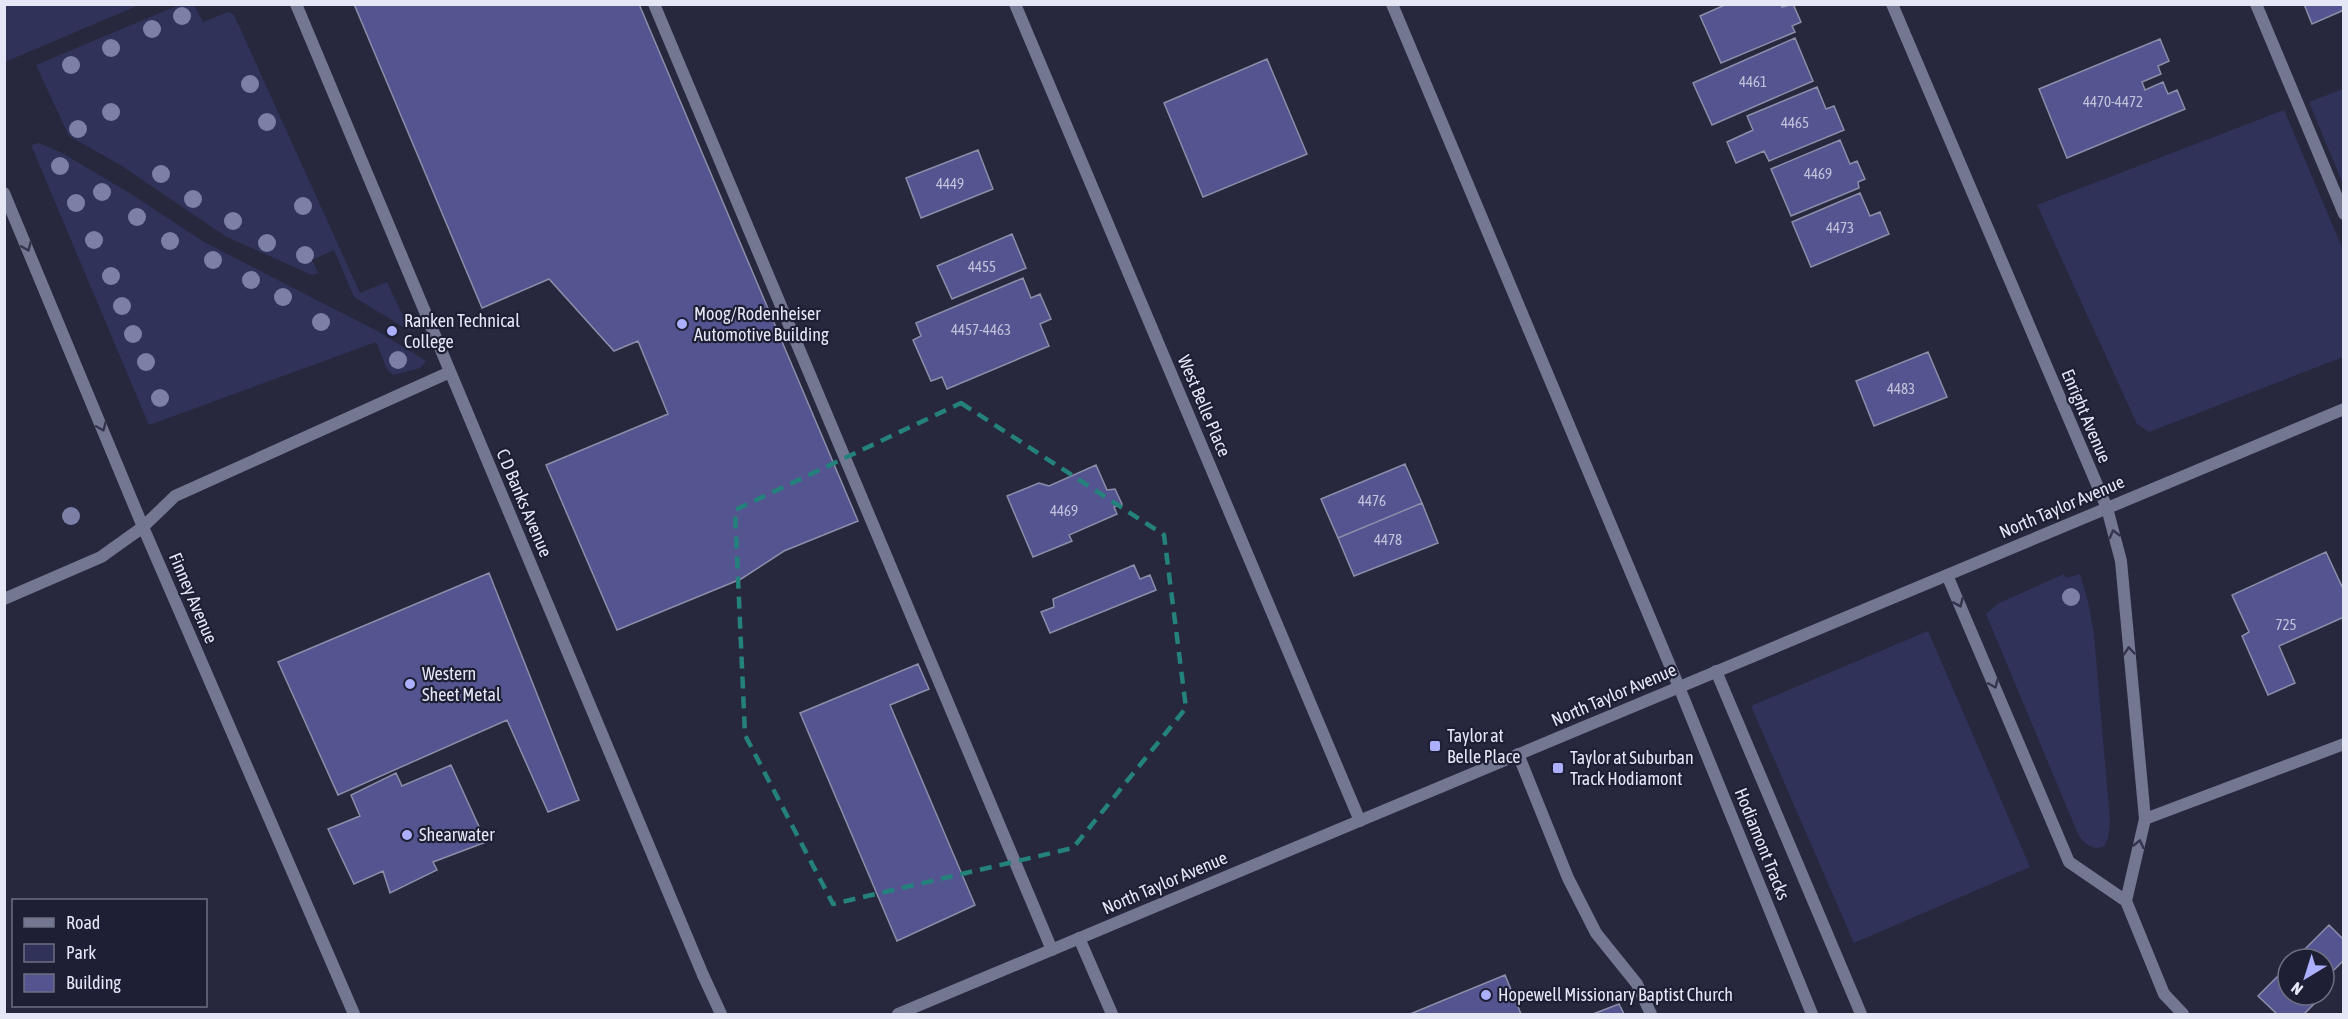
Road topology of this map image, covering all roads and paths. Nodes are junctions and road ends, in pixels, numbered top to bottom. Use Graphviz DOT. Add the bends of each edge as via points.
graph roads {
  1 [pos="296,4"];
  2 [pos="654,4"];
  3 [pos="1015,4"];
  4 [pos="1392,4"];
  5 [pos="1892,4"];
  6 [pos="2256,4"];
  7 [pos="4,193"];
  8 [pos="2343,214"];
  9 [pos="450,372"];
  10 [pos="2343,409"];
  11 [pos="2107,508"];
  12 [pos="143,527"];
  13 [pos="1947,575"];
  14 [pos="4,599"];
  15 [pos="1716,671"];
  16 [pos="1679,687"];
  17 [pos="2343,744"];
  18 [pos="1518,754"];
  19 [pos="2145,819"];
  20 [pos="1360,821"];
  21 [pos="2126,901"];
  22 [pos="1079,938"];
  23 [pos="1052,950"];
  24 [pos="354,1014"];
  25 [pos="721,1014"];
  26 [pos="898,1014"];
  27 [pos="1112,1014"];
  28 [pos="1651,1014"];
  29 [pos="1812,1014"];
  30 [pos="1862,1014"];
  31 [pos="2183,1014"];
  1 -- 9 [label="street, C D Banks Avenue"];
  2 -- 23 [label="street"];
  3 -- 20 [label="street, West Belle Place"];
  4 -- 16 [label="street, Hodiamont Tracks"];
  5 -- 11 [label="street, Enright Avenue"];
  6 -- 8 [label="street"];
  7 -- 12 [label="street, Finney Avenue, one-way"];
  9 -- 12 [label="street" via="175,496"];
  9 -- 25 [label="street, C D Banks Avenue"];
  10 -- 11 [label="street, North Taylor Avenue"];
  11 -- 13 [label="street, North Taylor Avenue"];
  19 -- 11 [label="street, Enright Avenue, one-way" via="2121,561"];
  12 -- 14 [label="street" via="101,557"];
  12 -- 24 [label="street, Finney Avenue"];
  13 -- 15 [label="street, North Taylor Avenue"];
  13 -- 21 [label="street, one-way" via="2070,862"];
  15 -- 16 [label="street, North Taylor Avenue"];
  15 -- 30 [label="street"];
  16 -- 18 [label="street, North Taylor Avenue"];
  16 -- 29 [label="street, Hodiamont Tracks"];
  17 -- 19 [label="street"];
  18 -- 20 [label="street, North Taylor Avenue"];
  18 -- 28 [label="street" via="1568,878 1596,933 1637,984"];
  21 -- 19 [label="street, Enright Avenue, one-way"];
  20 -- 22 [label="street, North Taylor Avenue"];
  21 -- 31 [label="street" via="2164,994"];
  22 -- 23 [label="street, North Taylor Avenue"];
  22 -- 27 [label="street"];
  23 -- 26 [label="street, North Taylor Avenue"];
}
